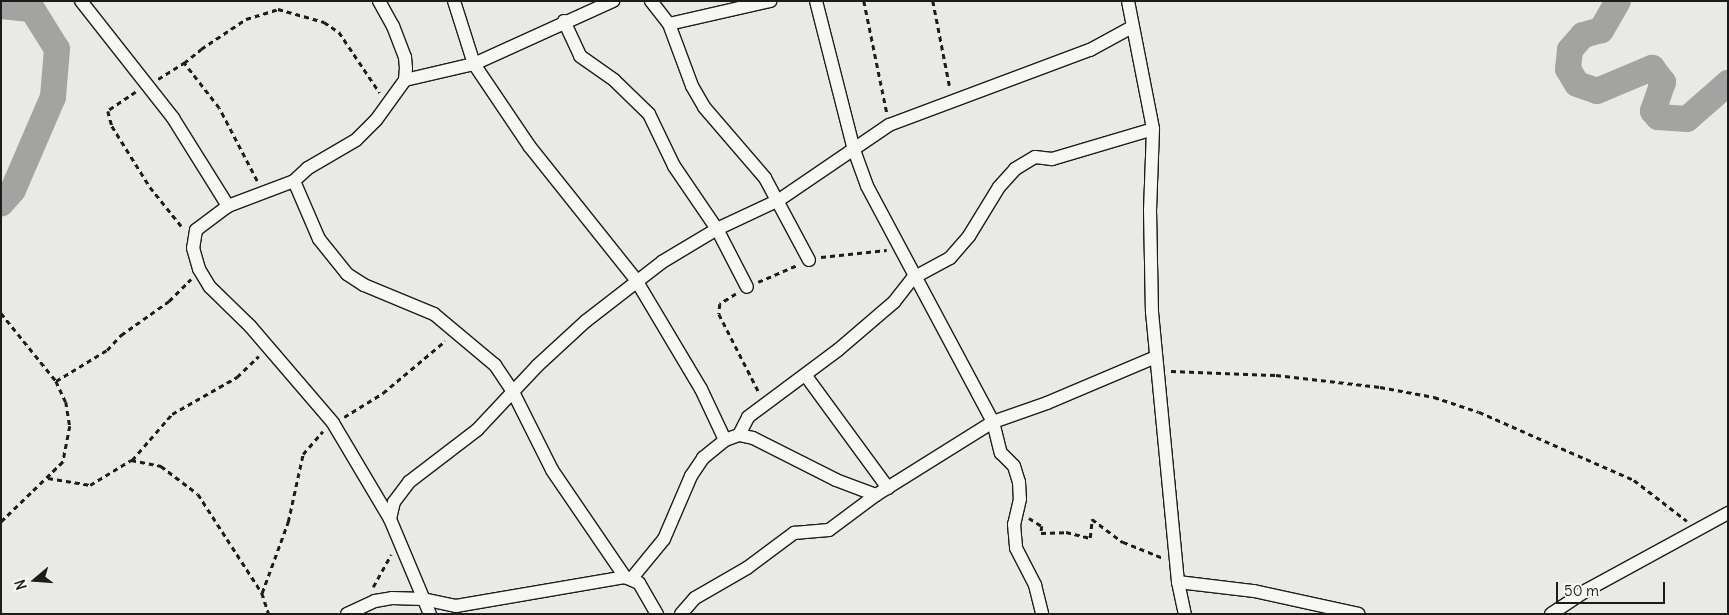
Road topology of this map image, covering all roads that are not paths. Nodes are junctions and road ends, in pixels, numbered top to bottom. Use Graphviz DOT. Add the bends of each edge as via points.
graph roads {
  1 [pos="81,1"];
  2 [pos="379,1"];
  3 [pos="454,1"];
  4 [pos="613,1"];
  5 [pos="651,1"];
  6 [pos="770,1"];
  7 [pos="816,1"];
  8 [pos="1128,1"];
  9 [pos="564,21"];
  10 [pos="668,24"];
  11 [pos="1132,26"];
  12 [pos="474,64"];
  13 [pos="405,80"];
  14 [pos="1153,129"];
  15 [pos="854,150"];
  16 [pos="294,181"];
  17 [pos="779,200"];
  18 [pos="228,206"];
  19 [pos="717,229"];
  20 [pos="809,260"];
  21 [pos="913,278"];
  22 [pos="636,280"];
  23 [pos="747,287"];
  24 [pos="1156,357"];
  25 [pos="806,376"];
  26 [pos="513,392"];
  27 [pos="993,422"];
  28 [pos="739,435"];
  29 [pos="725,440"];
  30 [pos="888,488"];
  31 [pos="876,495"];
  32 [pos="1728,513"];
  33 [pos="390,519"];
  34 [pos="629,577"];
  35 [pos="1178,582"];
  36 [pos="424,599"];
  37 [pos="347,614"];
  38 [pos="430,614"];
  39 [pos="657,614"];
  40 [pos="681,614"];
  41 [pos="1042,614"];
  42 [pos="1185,614"];
  43 [pos="1359,614"];
  44 [pos="1551,614"];
  1 -- 18 [label="street" via="148,85"];
  2 -- 13 [label="street" via="394,26 405,57"];
  3 -- 12 [label="street"];
  4 -- 9 [label="street"];
  5 -- 10 [label="street"];
  6 -- 10 [label="street"];
  7 -- 15 [label="street"];
  8 -- 11 [label="street"];
  9 -- 12 [label="street"];
  9 -- 19 [label="street" via="580,56 614,80 649,114 674,166"];
  10 -- 17 [label="street" via="692,86 704,106"];
  11 -- 14 [label="street" via="1144,72"];
  11 -- 15 [label="street" via="1090,50 889,125"];
  12 -- 13 [label="street"];
  12 -- 22 [label="street" via="530,147"];
  13 -- 16 [label="street" via="376,120 356,140 308,168"];
  14 -- 21 [label="street" via="1052,159 1035,157 1016,169 988,202 962,247 950,258"];
  14 -- 24 [label="street" via="1150,210"];
  15 -- 17 [label="street" via="823,167"];
  15 -- 21 [label="street" via="867,186"];
  16 -- 18 [label="street"];
  16 -- 26 [label="street" via="319,239 347,274 364,285 434,314 495,366"];
  17 -- 19 [label="street"];
  17 -- 20 [label="street"];
  18 -- 33 [label="street" via="207,220 192,239 199,268 224,303 333,423"];
  19 -- 22 [label="street"];
  19 -- 23 [label="street"];
  21 -- 25 [label="street" via="894,302"];
  21 -- 27 [label="street"];
  22 -- 26 [label="street" via="557,346"];
  22 -- 29 [label="street" via="701,389"];
  24 -- 27 [label="street" via="1047,404"];
  24 -- 35 [label="street"];
  25 -- 28 [label="street" via="748,417"];
  25 -- 30 [label="street"];
  26 -- 33 [label="street" via="477,430 410,482 394,502"];
  26 -- 34 [label="street" via="552,470"];
  27 -- 30 [label="street"];
  27 -- 41 [label="street" via="1001,453 1014,466 1019,482 1016,548 1034,585"];
  28 -- 29 [label="street"];
  28 -- 31 [label="street" via="753,438 836,480"];
  29 -- 34 [label="street" via="703,458 691,476 664,539"];
  30 -- 31 [label="street"];
  31 -- 40 [label="street" via="829,530 794,533 747,568 695,598"];
  32 -- 44 [label="street" via="1587,590"];
  33 -- 36 [label="street"];
  34 -- 36 [label="street" via="456,606"];
  34 -- 39 [label="street" via="644,589"];
  35 -- 42 [label="street"];
  35 -- 43 [label="street" via="1254,591"];
  36 -- 37 [label="street" via="375,600"];
  36 -- 38 [label="street"];
}
